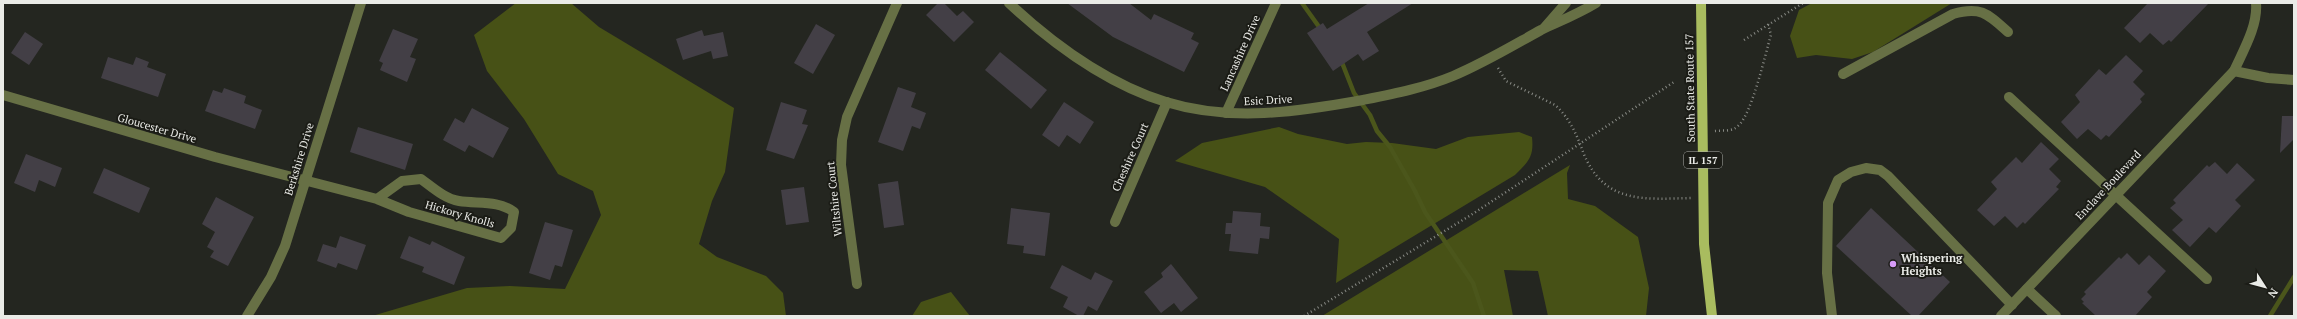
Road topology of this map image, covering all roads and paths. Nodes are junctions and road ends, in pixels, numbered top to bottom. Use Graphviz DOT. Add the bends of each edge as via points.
graph roads {
  1 [pos="361,3"];
  2 [pos="897,3"];
  3 [pos="1009,3"];
  4 [pos="1276,3"];
  5 [pos="1566,3"];
  6 [pos="1596,3"];
  7 [pos="1694,3"];
  8 [pos="1803,3"];
  9 [pos="2256,3"];
  10 [pos="1701,7"];
  11 [pos="1768,24"];
  12 [pos="1544,29"];
  13 [pos="2008,32"];
  14 [pos="1744,40"];
  15 [pos="1493,57"];
  16 [pos="2234,71"];
  17 [pos="1843,74"];
  18 [pos="2294,80"];
  19 [pos="1674,82"];
  20 [pos="3,95"];
  21 [pos="2010,97"];
  22 [pos="1167,102"];
  23 [pos="1226,113"];
  24 [pos="1703,131"];
  25 [pos="1581,142"];
  26 [pos="304,181"];
  27 [pos="2114,195"];
  28 [pos="1703,198"];
  29 [pos="377,199"];
  30 [pos="1115,222"];
  31 [pos="2207,279"];
  32 [pos="857,284"];
  33 [pos="2027,289"];
  34 [pos="2012,305"];
  35 [pos="247,316"];
  36 [pos="1304,316"];
  37 [pos="1712,316"];
  38 [pos="1832,316"];
  39 [pos="2000,316"];
  40 [pos="2056,316"];
  1 -- 26 [label="street, Berkshire Drive"];
  2 -- 32 [label="street, Wiltshire Court" via="847,117 842,140 841,165"];
  3 -- 22 [label="street, Esic Drive" via="1065,49 1146,95"];
  4 -- 23 [label="street, Lancashire Drive"];
  5 -- 12 [label="street, Esic Drive"];
  6 -- 12 [label="street, Esic Drive" via="1576,16"];
  7 -- 10 [label="main road"];
  8 -- 11 [label="path"];
  9 -- 16 [label="street, Enclave Boulevard" via="2248,41"];
  10 -- 24 [label="main road, South State Route 157 / IL 157"];
  11 -- 14 [label="path"];
  11 -- 24 [label="path" via="1771,35 1747,115 1738,127 1731,130"];
  12 -- 15 [label="street, Esic Drive"];
  13 -- 17 [label="street" via="1989,15 1978,10 1966,10 1953,14"];
  15 -- 23 [label="street, Esic Drive" via="1452,76 1400,92 1297,110 1263,114"];
  15 -- 25 [label="path" via="1506,81 1561,110"];
  16 -- 18 [label="street"];
  16 -- 27 [label="street, Enclave Boulevard"];
  19 -- 25 [label="path"];
  20 -- 26 [label="street, Gloucester Drive"];
  21 -- 27 [label="street"];
  22 -- 23 [label="street, Esic Drive" via="1198,110"];
  22 -- 30 [label="street, Cheshire Court"];
  24 -- 28 [label="main road, South State Route 157 / IL 157"];
  25 -- 28 [label="path" via="1583,151 1598,176 1626,197 1655,200"];
  25 -- 36 [label="path" via="1471,215"];
  26 -- 29 [label="street, Hickory Knolls"];
  26 -- 35 [label="street, Berkshire Drive" via="285,246 271,277"];
  27 -- 31 [label="street"];
  27 -- 33 [label="street, Enclave Boulevard"];
  28 -- 37 [label="main road, South State Route 157 / IL 157" via="1705,251"];
  29 -- 29 [label="street, Hickory Knolls" via="409,212 500,238 511,228 514,212 506,206 458,201 443,195 421,179 402,181"];
  33 -- 34 [label="street, Enclave Boulevard"];
  33 -- 40 [label="street"];
  34 -- 38 [label="street" via="1888,176 1880,170 1866,168 1851,172 1838,180 1828,203 1827,273"];
  34 -- 39 [label="street, Enclave Boulevard"];
}
